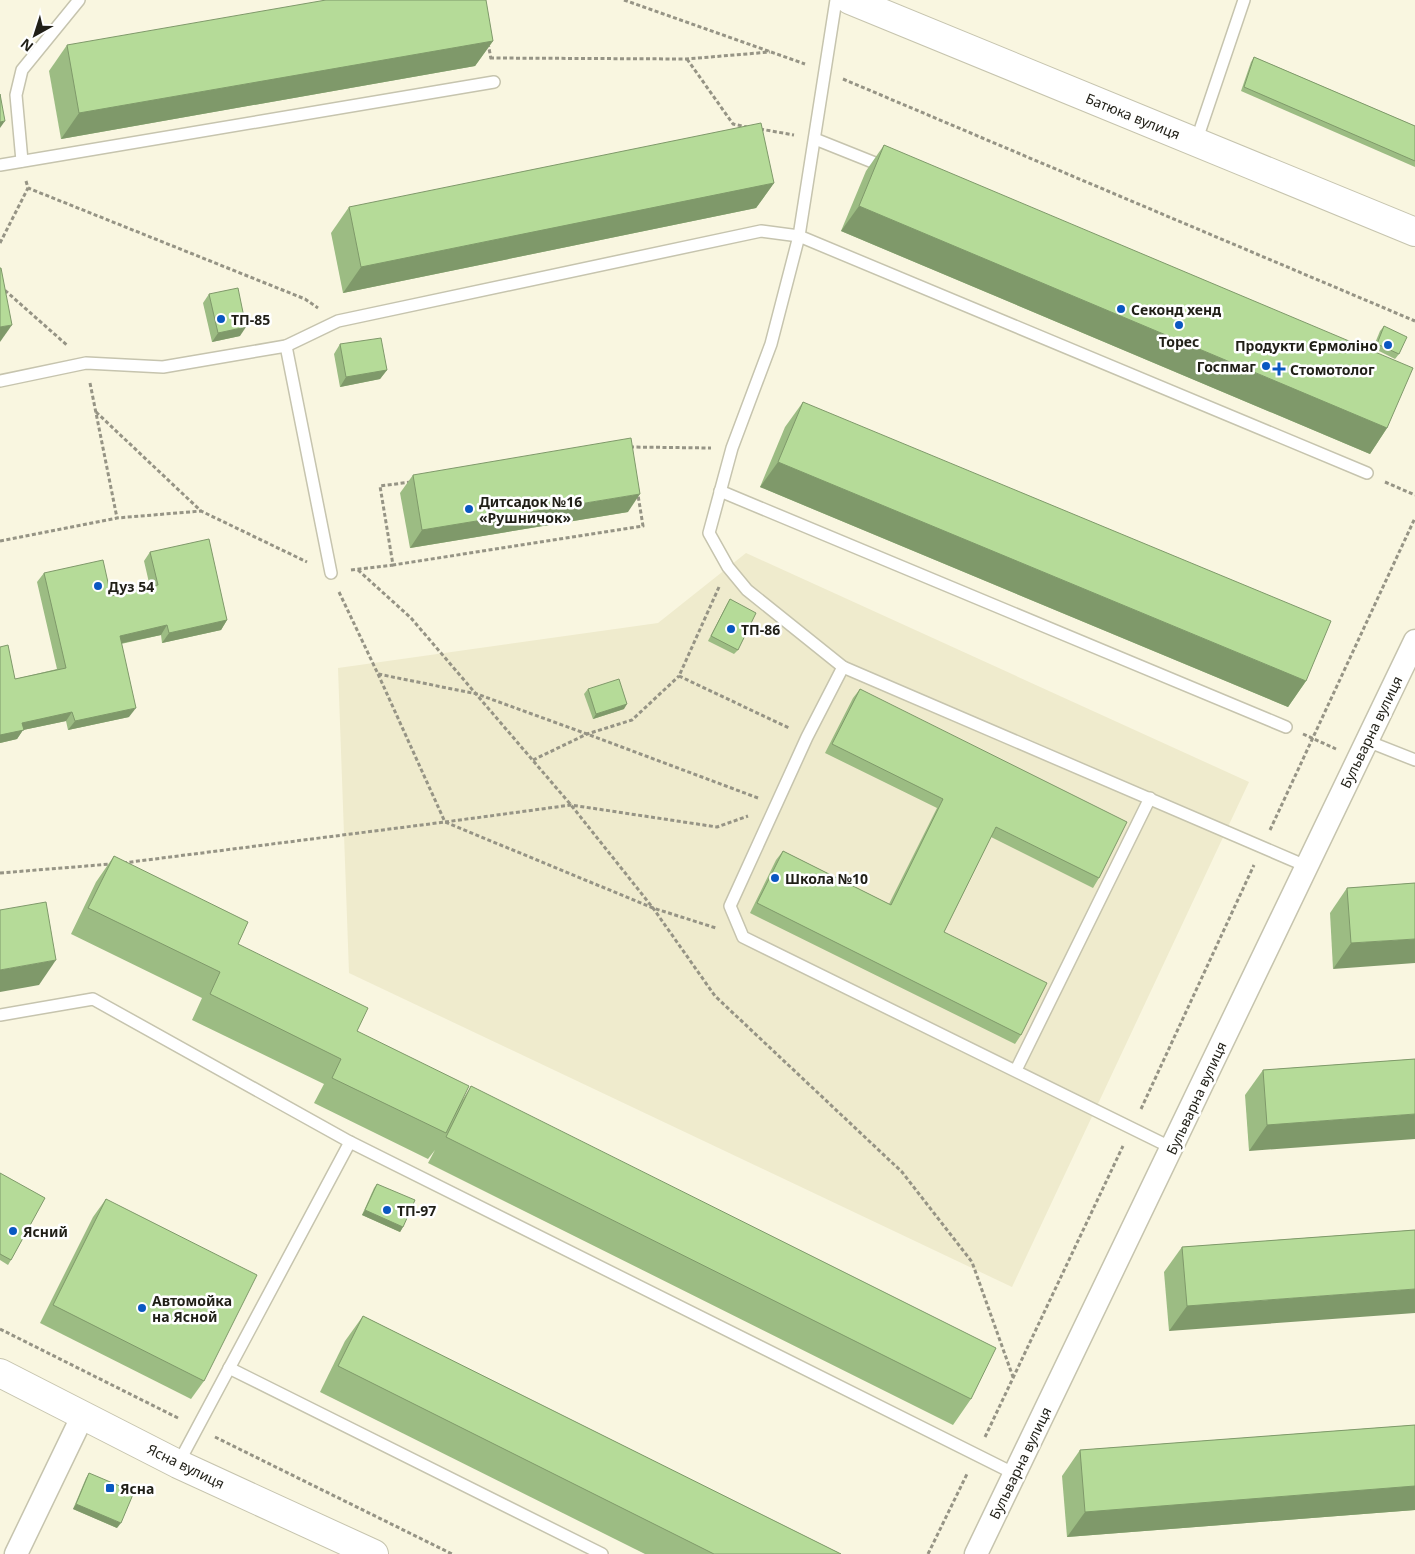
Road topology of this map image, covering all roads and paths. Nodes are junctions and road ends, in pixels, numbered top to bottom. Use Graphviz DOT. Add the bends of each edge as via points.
graph roads {
  1 [pos="79,0"];
  2 [pos="624,0"];
  3 [pos="836,0"];
  4 [pos="850,0"];
  5 [pos="1244,0"];
  6 [pos="487,39"];
  7 [pos="770,52"];
  8 [pos="490,58"];
  9 [pos="686,59"];
  10 [pos="826,72"];
  11 [pos="494,82"];
  12 [pos="815,139"];
  13 [pos="1196,142"];
  14 [pos="22,161"];
  15 [pos="0,165"];
  16 [pos="896,171"];
  17 [pos="28,188"];
  18 [pos="1415,232"];
  19 [pos="798,236"];
  20 [pos="0,243"];
  21 [pos="0,286"];
  22 [pos="338,321"];
  23 [pos="1415,321"];
  24 [pos="286,346"];
  25 [pos="86,363"];
  26 [pos="0,381"];
  27 [pos="96,412"];
  28 [pos="732,448"];
  29 [pos="621,449"];
  30 [pos="1367,473"];
  31 [pos="419,480"];
  32 [pos="637,487"];
  33 [pos="720,491"];
  34 [pos="1415,496"];
  35 [pos="201,511"];
  36 [pos="117,518"];
  37 [pos="1415,518"];
  38 [pos="0,541"];
  39 [pos="393,565"];
  40 [pos="728,566"];
  41 [pos="358,570"];
  42 [pos="330,573"];
  43 [pos="1415,641"];
  44 [pos="843,667"];
  45 [pos="378,674"];
  46 [pos="679,676"];
  47 [pos="477,694"];
  48 [pos="1286,727"];
  49 [pos="587,734"];
  50 [pos="807,737"];
  51 [pos="1314,739"];
  52 [pos="1362,750"];
  53 [pos="533,760"];
  54 [pos="1415,760"];
  55 [pos="1150,798"];
  56 [pos="571,804"];
  57 [pos="777,806"];
  58 [pos="445,822"];
  59 [pos="1262,847"];
  60 [pos="122,863"];
  61 [pos="112,864"];
  62 [pos="1306,866"];
  63 [pos="0,873"];
  64 [pos="653,908"];
  65 [pos="743,937"];
  66 [pos="0,1015"];
  67 [pos="1016,1070"];
  68 [pos="1132,1128"];
  69 [pos="350,1142"];
  70 [pos="1172,1148"];
  71 [pos="0,1329"];
  72 [pos="229,1368"];
  73 [pos="0,1373"];
  74 [pos="1013,1378"];
  75 [pos="83,1415"];
  76 [pos="197,1428"];
  77 [pos="977,1455"];
  78 [pos="178,1464"];
  79 [pos="1015,1474"];
  80 [pos="16,1554"];
  81 [pos="372,1554"];
  82 [pos="452,1554"];
  83 [pos="602,1554"];
  84 [pos="928,1554"];
  85 [pos="976,1554"];
  1 -- 14 [label="lane" via="22,70 16,95"];
  2 -- 7 [label="path"];
  3 -- 10 [label="lane"];
  4 -- 13 [label="street, Батюка вулиця"];
  5 -- 13 [label="lane"];
  6 -- 8 [label="path"];
  7 -- 9 [label="path"];
  7 -- 10 [label="path"];
  8 -- 9 [label="path"];
  8 -- 11 [label="path"];
  9 -- 12 [label="path" via="733,124"];
  10 -- 12 [label="lane"];
  10 -- 23 [label="path"];
  11 -- 14 [label="lane"];
  12 -- 16 [label="lane"];
  12 -- 19 [label="lane"];
  13 -- 18 [label="street, Батюка вулиця"];
  14 -- 15 [label="lane"];
  14 -- 17 [label="path"];
  17 -- 20 [label="path"];
  17 -- 22 [label="path" via="305,300"];
  19 -- 22 [label="lane" via="761,232"];
  19 -- 28 [label="lane" via="771,344"];
  19 -- 30 [label="lane"];
  21 -- 25 [label="path"];
  22 -- 24 [label="lane"];
  24 -- 25 [label="lane" via="162,367"];
  24 -- 42 [label="lane"];
  25 -- 26 [label="lane"];
  25 -- 27 [label="path"];
  27 -- 35 [label="path"];
  27 -- 36 [label="path"];
  28 -- 29 [label="path"];
  28 -- 33 [label="lane"];
  30 -- 34 [label="path"];
  31 -- 39 [label="path" via="380,486"];
  32 -- 39 [label="path" via="643,526"];
  33 -- 40 [label="lane" via="709,533"];
  33 -- 48 [label="lane"];
  35 -- 36 [label="path"];
  35 -- 42 [label="path"];
  36 -- 38 [label="path"];
  37 -- 51 [label="path"];
  39 -- 41 [label="path"];
  40 -- 44 [label="lane" via="747,590"];
  40 -- 46 [label="path"];
  41 -- 42 [label="path"];
  41 -- 47 [label="path" via="410,618"];
  42 -- 45 [label="path"];
  43 -- 52 [label="street, Бульварна вулиця"];
  44 -- 50 [label="lane"];
  44 -- 55 [label="lane"];
  45 -- 47 [label="path"];
  45 -- 58 [label="path"];
  46 -- 49 [label="path" via="632,720"];
  46 -- 50 [label="path"];
  47 -- 49 [label="path"];
  47 -- 53 [label="path"];
  48 -- 51 [label="path"];
  49 -- 53 [label="path"];
  49 -- 57 [label="path"];
  50 -- 57 [label="lane"];
  51 -- 52 [label="path"];
  51 -- 59 [label="path"];
  52 -- 54 [label="lane"];
  52 -- 62 [label="street, Бульварна вулиця"];
  53 -- 56 [label="path"];
  55 -- 59 [label="lane"];
  55 -- 67 [label="lane"];
  56 -- 57 [label="path" via="717,827"];
  56 -- 58 [label="path"];
  56 -- 64 [label="path"];
  57 -- 65 [label="lane" via="730,906"];
  58 -- 60 [label="path"];
  58 -- 64 [label="path"];
  59 -- 62 [label="lane"];
  59 -- 68 [label="path"];
  61 -- 63 [label="path"];
  62 -- 70 [label="street, Бульварна вулиця"];
  64 -- 65 [label="path"];
  64 -- 74 [label="path" via="715,996 902,1172 972,1262"];
  65 -- 67 [label="lane"];
  66 -- 69 [label="lane" via="93,999"];
  67 -- 68 [label="lane"];
  68 -- 70 [label="lane"];
  68 -- 74 [label="path"];
  69 -- 72 [label="lane"];
  69 -- 77 [label="lane"];
  70 -- 79 [label="street, Бульварна вулиця"];
  71 -- 76 [label="path"];
  72 -- 76 [label="lane"];
  72 -- 83 [label="lane"];
  73 -- 75 [label="street, Ясна вулиця"];
  74 -- 77 [label="path"];
  75 -- 78 [label="street, Ясна вулиця"];
  75 -- 80 [label="street"];
  76 -- 78 [label="lane"];
  76 -- 82 [label="path"];
  77 -- 79 [label="lane"];
  77 -- 84 [label="path"];
  78 -- 81 [label="street, Ясна вулиця"];
  79 -- 85 [label="street, Бульварна вулиця"];
}
